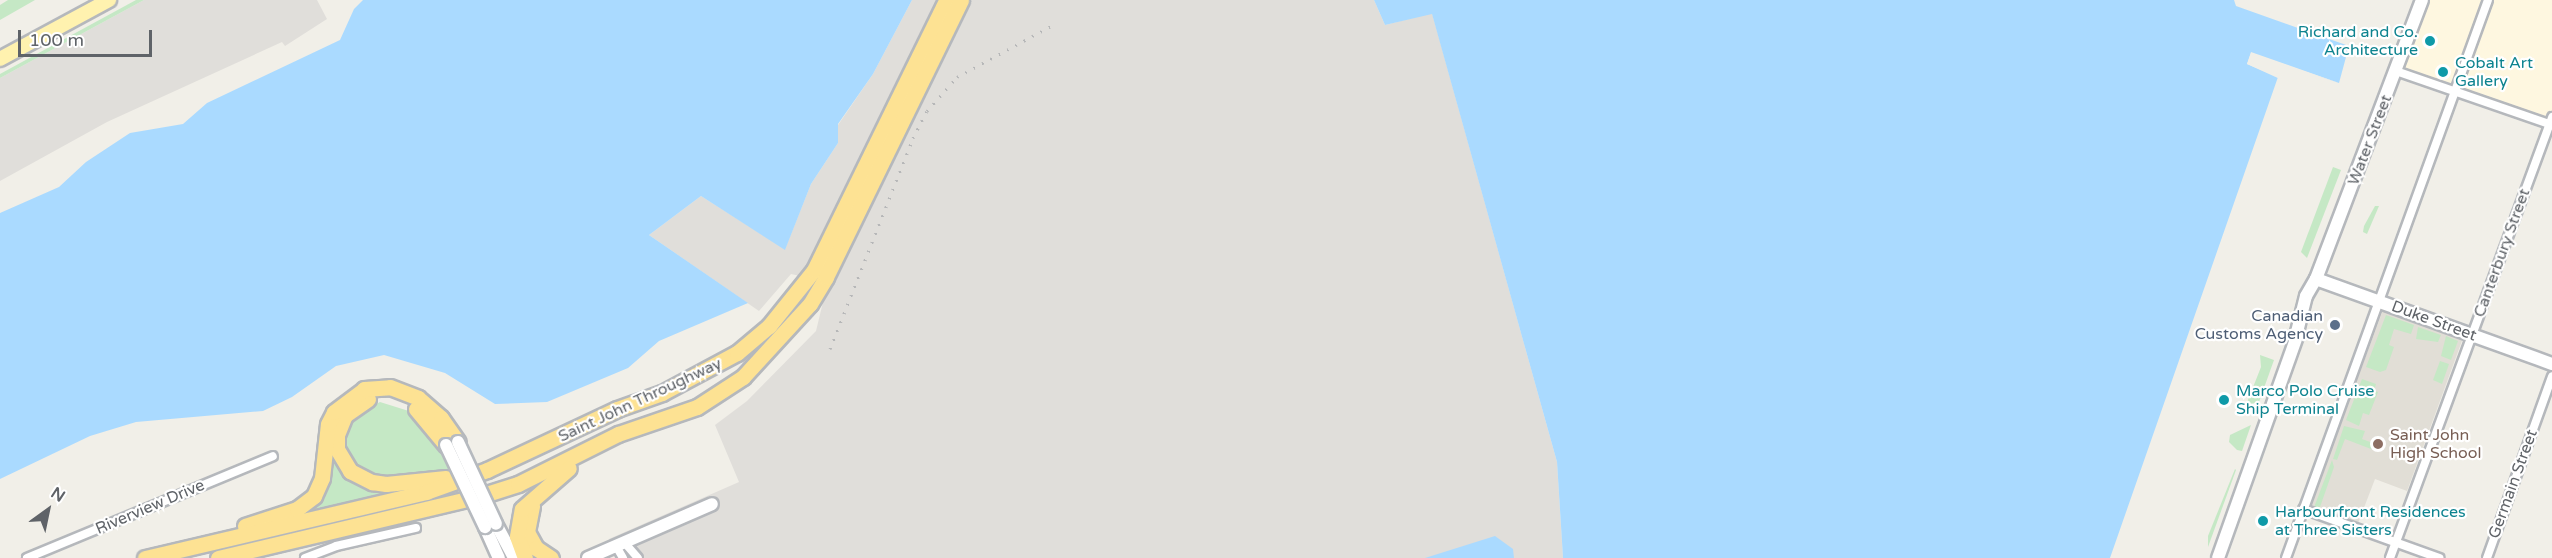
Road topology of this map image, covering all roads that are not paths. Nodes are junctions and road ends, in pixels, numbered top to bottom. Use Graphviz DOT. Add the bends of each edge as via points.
graph roads {
  1 [pos="109,0"];
  2 [pos="946,0"];
  3 [pos="961,0"];
  4 [pos="2422,0"];
  5 [pos="2488,0"];
  6 [pos="0,59"];
  7 [pos="2396,71"];
  8 [pos="2455,92"];
  9 [pos="2551,122"];
  10 [pos="2316,279"];
  11 [pos="803,299"];
  12 [pos="2377,301"];
  13 [pos="2472,334"];
  14 [pos="771,348"];
  15 [pos="2552,364"];
  16 [pos="2552,376"];
  17 [pos="673,418"];
  18 [pos="452,444"];
  19 [pos="273,456"];
  20 [pos="488,470"];
  21 [pos="540,491"];
  22 [pos="712,504"];
  23 [pos="436,507"];
  24 [pos="2303,508"];
  25 [pos="491,525"];
  26 [pos="416,528"];
  27 [pos="2396,542"];
  28 [pos="492,543"];
  29 [pos="620,544"];
  30 [pos="162,553"];
  31 [pos="27,558"];
  32 [pos="145,558"];
  33 [pos="218,558"];
  34 [pos="305,558"];
  35 [pos="494,558"];
  36 [pos="500,558"];
  37 [pos="514,558"];
  38 [pos="525,558"];
  39 [pos="551,558"];
  40 [pos="588,558"];
  41 [pos="623,558"];
  42 [pos="638,558"];
  43 [pos="2218,558"];
  44 [pos="2286,558"];
  45 [pos="2390,558"];
  46 [pos="2439,558"];
  47 [pos="2487,558"];
  1 -- 6 [label="main road"];
  2 -- 11 [label="highway, Saint John Throughway"];
  3 -- 11 [label="highway, Saint John Throughway" via="845,240"];
  4 -- 7 [label="main road, Water Street"];
  5 -- 8 [label="street"];
  7 -- 8 [label="street"];
  7 -- 10 [label="main road, Water Street"];
  8 -- 9 [label="street"];
  8 -- 12 [label="street"];
  9 -- 13 [label="street, Canterbury Street"];
  10 -- 12 [label="main road, Duke Street"];
  10 -- 43 [label="main road, Water Street" via="2306,296 2295,340"];
  11 -- 14 [label="highway, Saint John Throughway"];
  11 -- 20 [label="highway, Saint John Throughway" via="704,374"];
  12 -- 13 [label="main road, Duke Street"];
  12 -- 24 [label="street"];
  13 -- 15 [label="main road, Duke Street"];
  13 -- 27 [label="street, Canterbury Street"];
  14 -- 17 [label="highway, Saint John Throughway" via="720,393"];
  14 -- 23 [label="highway, Saint John Throughway" via="699,396 615,427 517,476"];
  16 -- 47 [label="street, Germain Street"];
  17 -- 21 [label="highway" via="590,454"];
  17 -- 23 [label="highway, Saint John Throughway" via="618,434 518,484"];
  18 -- 20 [label="highway" via="419,411 387,397 354,406 337,435 342,460 350,471 372,482 422,482"];
  18 -- 25 [label="main road, bridge"];
  18 -- 30 [label="highway" via="441,418 418,398 390,387 364,389 334,412 328,424 320,488 307,503"];
  19 -- 31 [label="street, Riverview Drive"];
  20 -- 30 [label="highway, Saint John Throughway" via="382,505"];
  21 -- 38 [label="highway" via="518,518 517,536"];
  21 -- 39 [label="highway" via="529,514 527,532 536,548"];
  22 -- 29 [label="main road"];
  23 -- 33 [label="highway, Saint John Throughway"];
  24 -- 27 [label="street"];
  24 -- 44 [label="street"];
  25 -- 28 [label="main road"];
  25 -- 37 [label="main road"];
  26 -- 34 [label="street" via="336,546"];
  27 -- 45 [label="street, Canterbury Street"];
  27 -- 46 [label="street"];
  28 -- 35 [label="main road"];
  28 -- 36 [label="main road"];
  29 -- 40 [label="main road"];
  29 -- 41 [label="street"];
  29 -- 42 [label="street"];
  30 -- 32 [label="highway, Saint John Throughway"];
}
